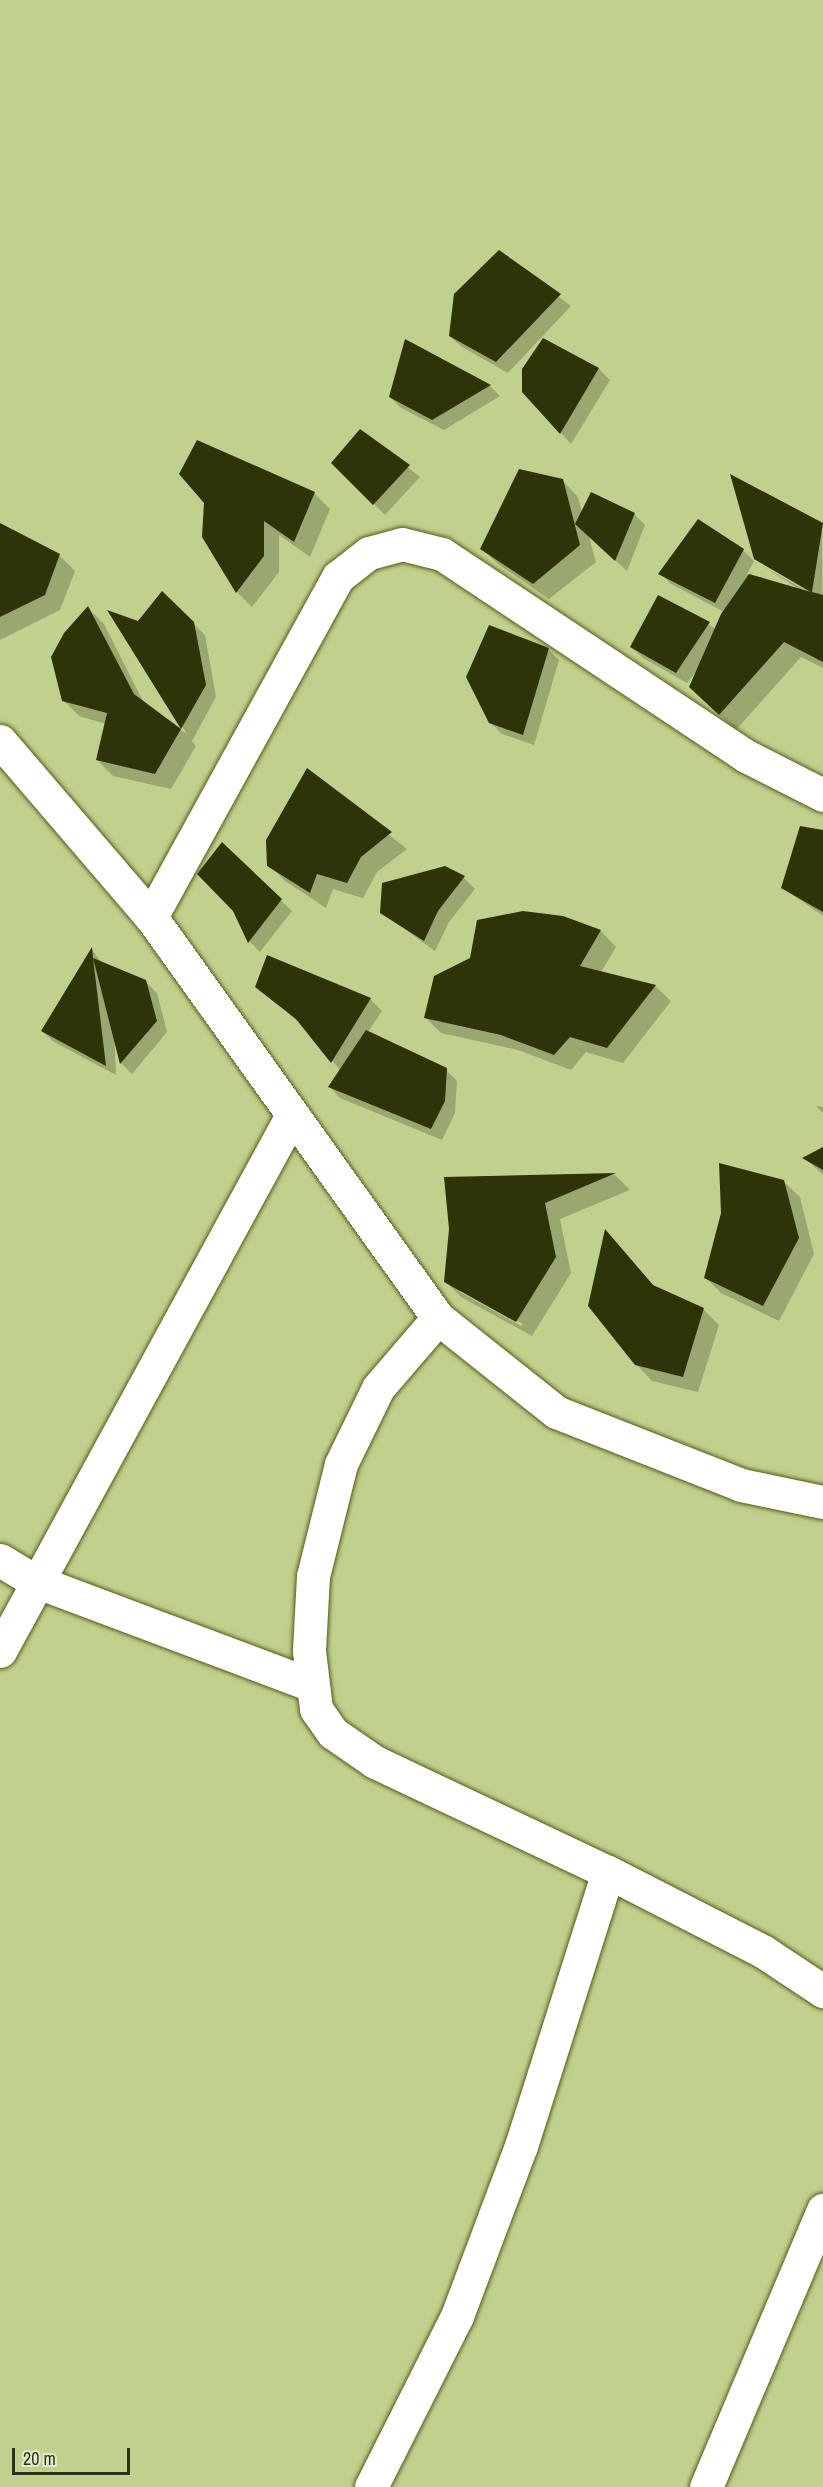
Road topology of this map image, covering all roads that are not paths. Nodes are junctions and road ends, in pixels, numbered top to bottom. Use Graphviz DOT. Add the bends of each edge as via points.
graph roads {
  1 [pos="0,741"];
  2 [pos="823,795"];
  3 [pos="151,917"];
  4 [pos="292,1115"];
  5 [pos="438,1318"];
  6 [pos="823,1502"];
  7 [pos="0,1560"];
  8 [pos="35,1581"];
  9 [pos="0,1651"];
  10 [pos="310,1685"];
  11 [pos="608,1872"];
  12 [pos="823,1991"];
  13 [pos="823,2210"];
  14 [pos="371,2487"];
  15 [pos="706,2487"];
  1 -- 3 [label="street"];
  2 -- 3 [label="street" via="746,756 442,554 402,544 369,553 338,578"];
  3 -- 4 [label="street"];
  4 -- 5 [label="street"];
  4 -- 8 [label="street"];
  5 -- 6 [label="street" via="556,1412 741,1485"];
  5 -- 10 [label="street" via="378,1388 341,1464 312,1576"];
  7 -- 8 [label="street"];
  8 -- 9 [label="street"];
  8 -- 10 [label="street"];
  10 -- 11 [label="street" via="316,1709 333,1732 375,1762"];
  11 -- 12 [label="street" via="764,1952"];
  11 -- 14 [label="street" via="521,2146 457,2316"];
  13 -- 15 [label="street"];
}
